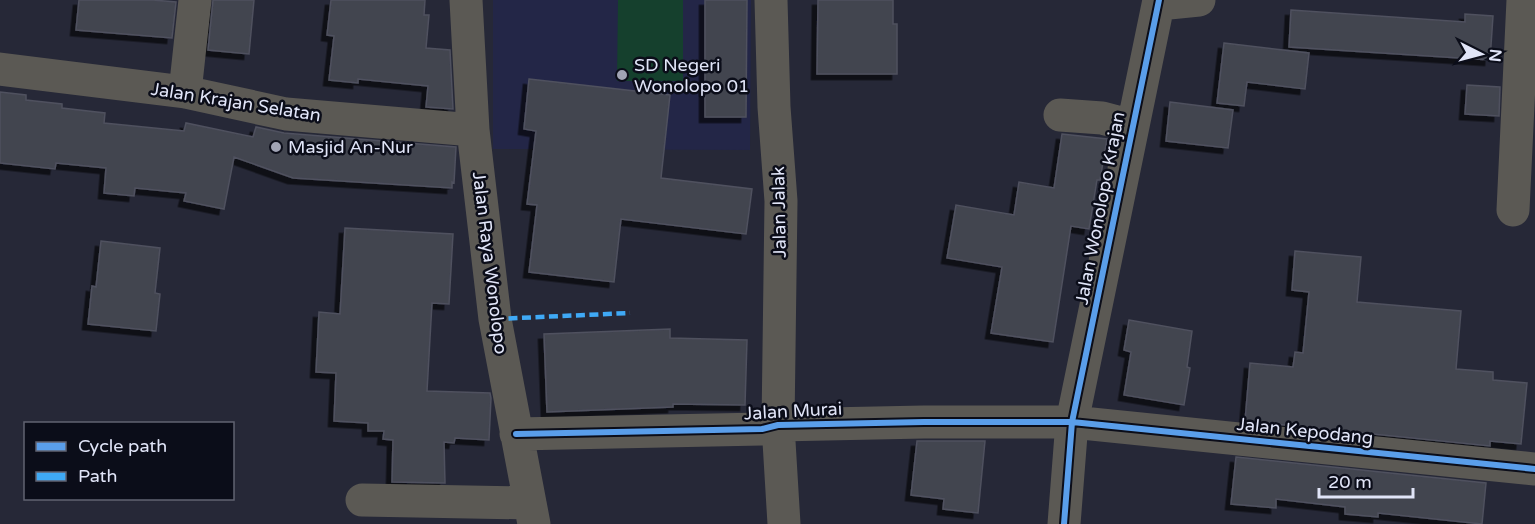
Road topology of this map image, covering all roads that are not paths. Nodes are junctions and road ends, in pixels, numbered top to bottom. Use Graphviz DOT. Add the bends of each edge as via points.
graph roads {
  1 [pos="195,0"];
  2 [pos="466,0"];
  3 [pos="771,0"];
  4 [pos="1199,0"];
  5 [pos="1523,0"];
  6 [pos="1159,2"];
  7 [pos="0,69"];
  8 [pos="184,92"];
  9 [pos="1060,115"];
  10 [pos="1132,126"];
  11 [pos="473,130"];
  12 [pos="1526,159"];
  13 [pos="1513,210"];
  14 [pos="1072,422"];
  15 [pos="778,425"];
  16 [pos="516,434"];
  17 [pos="1535,469"];
  18 [pos="362,500"];
  19 [pos="532,514"];
  20 [pos="784,524"];
  21 [pos="1064,524"];
  1 -- 8 [label="street"];
  2 -- 11 [label="street, Jalan Raya Wonolopo"];
  3 -- 15 [label="street, Jalan Jalak" via="781,201"];
  4 -- 6 [label="street"];
  5 -- 12 [label="street"];
  6 -- 10 [label="street, Jalan Wonolopo Krajan"];
  7 -- 8 [label="street, Jalan Krajan Selatan"];
  8 -- 11 [label="street, Jalan Krajan Selatan" via="286,114"];
  9 -- 10 [label="street" via="1102,118"];
  10 -- 14 [label="street, Jalan Wonolopo Krajan"];
  11 -- 16 [label="street, Jalan Raya Wonolopo" via="495,319"];
  12 -- 13 [label="street"];
  14 -- 15 [label="street, Jalan Murai"];
  14 -- 17 [label="street, Jalan Kepodang"];
  14 -- 21 [label="street, Jalan Wonolopo Krajan"];
  15 -- 16 [label="street, Jalan Murai" via="762,429"];
  15 -- 20 [label="street, Jalan Jalak"];
  16 -- 19 [label="street, Jalan Raya Wonolopo"];
  18 -- 19 [label="street"];
}
